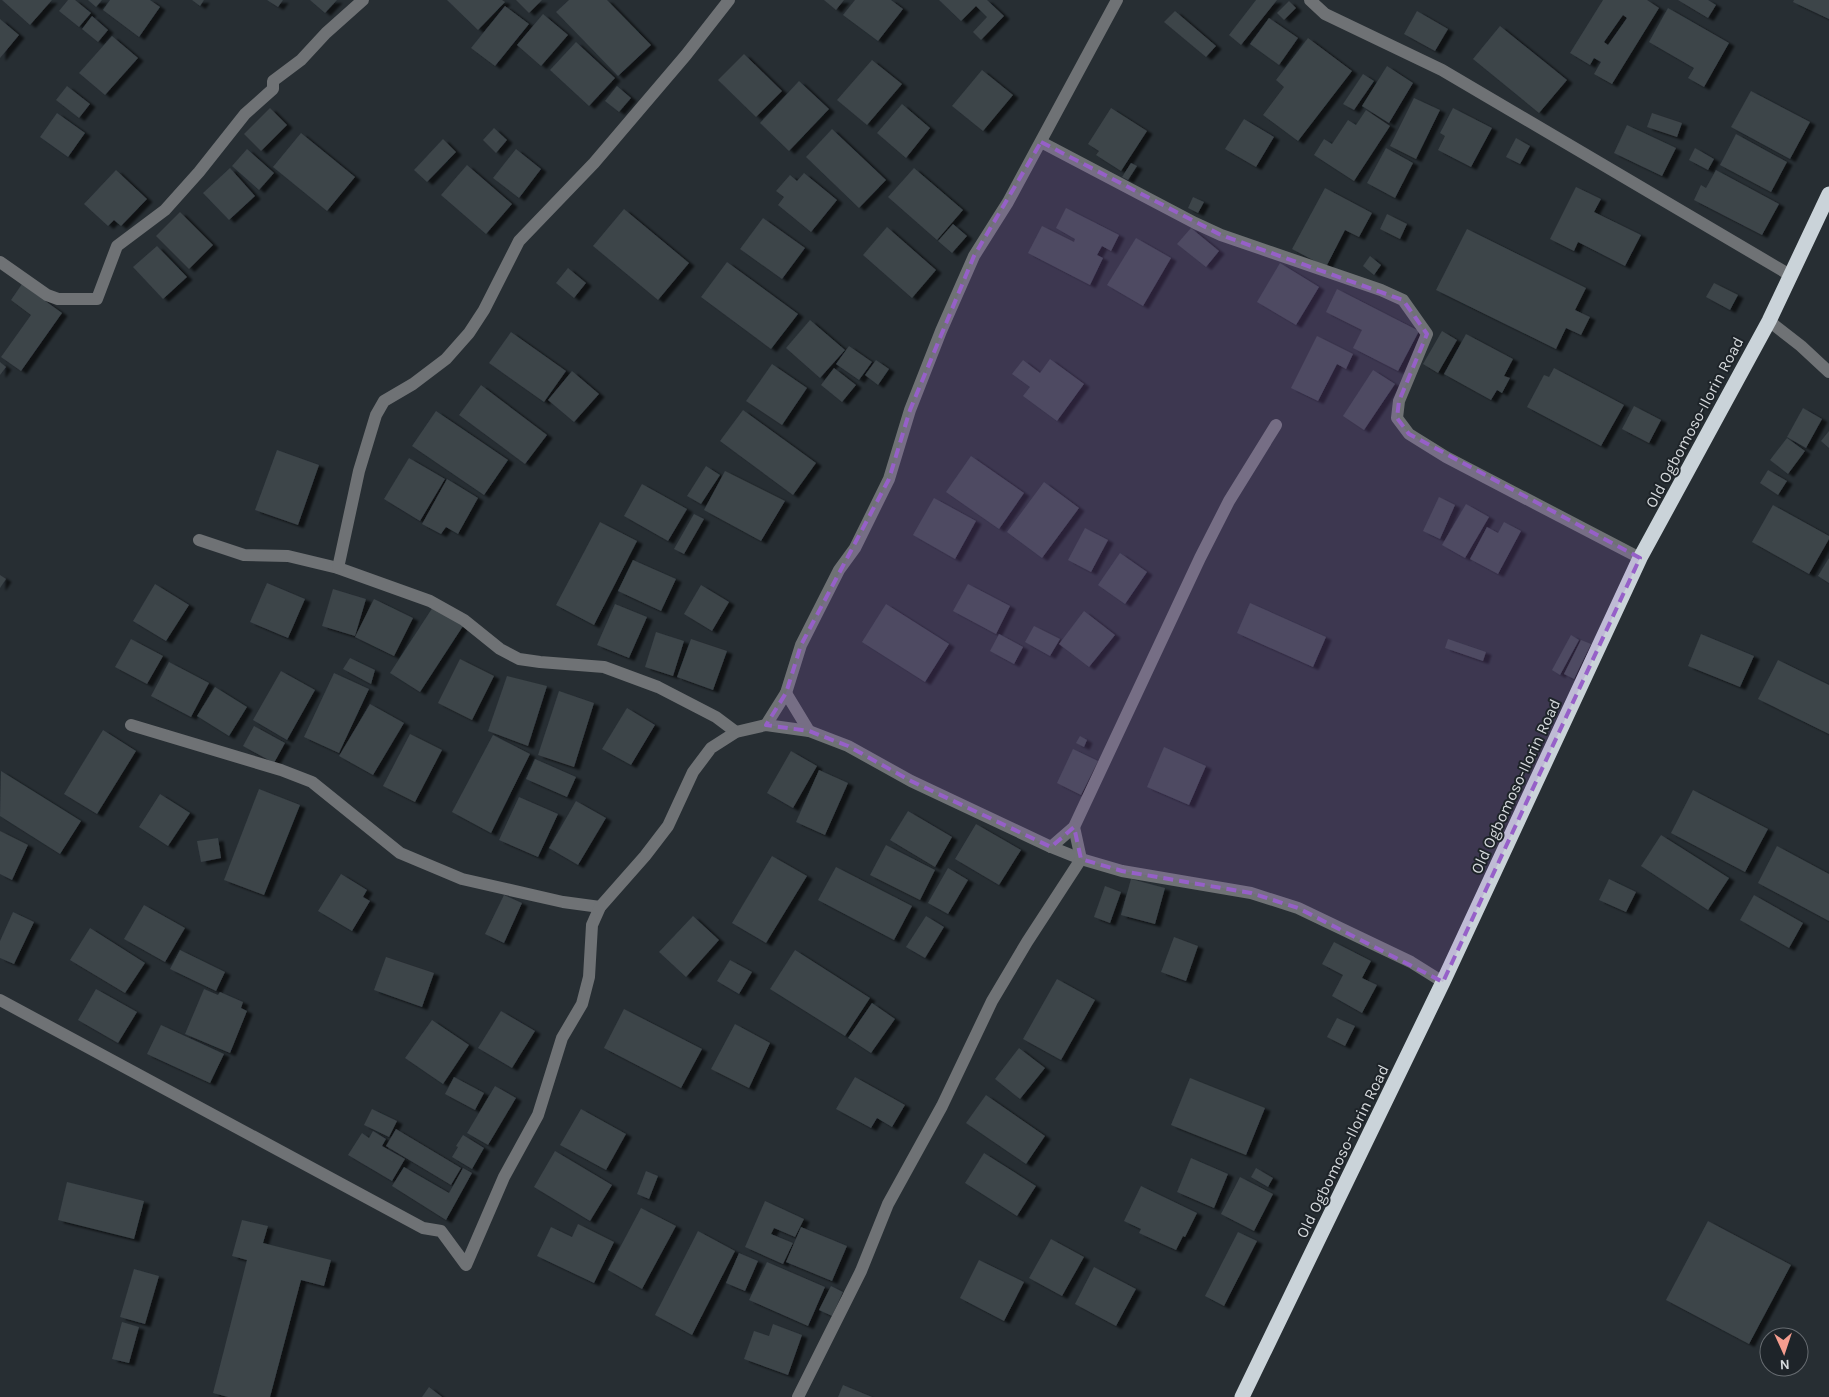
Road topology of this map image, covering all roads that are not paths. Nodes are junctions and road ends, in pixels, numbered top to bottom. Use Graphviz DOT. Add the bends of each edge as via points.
graph roads {
  1 [pos="363,0"];
  2 [pos="729,0"];
  3 [pos="1117,0"];
  4 [pos="1310,0"];
  5 [pos="1041,142"];
  6 [pos="1829,194"];
  7 [pos="0,262"];
  8 [pos="1790,275"];
  9 [pos="1769,321"];
  10 [pos="1829,372"];
  11 [pos="1276,425"];
  12 [pos="199,540"];
  13 [pos="1640,558"];
  14 [pos="338,568"];
  15 [pos="786,693"];
  16 [pos="131,724"];
  17 [pos="766,725"];
  18 [pos="809,731"];
  19 [pos="736,732"];
  20 [pos="1074,827"];
  21 [pos="1051,847"];
  22 [pos="1081,859"];
  23 [pos="600,907"];
  24 [pos="1443,982"];
  25 [pos="0,1000"];
  26 [pos="798,1397"];
  27 [pos="1242,1397"];
  1 -- 7 [label="street" via="301,60 273,81 273,89 245,114 165,210 117,246 97,299 58,299 47,295"];
  2 -- 14 [label="street" via="594,163 519,241 469,333 446,359 384,401 376,415 359,471"];
  3 -- 5 [label="street"];
  4 -- 8 [label="street" via="1325,14 1442,70"];
  5 -- 13 [label="street" via="1221,235 1403,300 1427,334 1399,401 1397,418 1409,434 1446,457"];
  5 -- 15 [label="street" via="974,256 910,410 890,480 801,645"];
  6 -- 8 [label="highway, Old Ogbomoso-Ilorin Road"];
  8 -- 9 [label="highway, Old Ogbomoso-Ilorin Road"];
  9 -- 10 [label="street"];
  9 -- 13 [label="highway, Old Ogbomoso-Ilorin Road"];
  11 -- 20 [label="street" via="1229,501 1200,558"];
  12 -- 14 [label="street" via="244,555 288,556"];
  13 -- 24 [label="highway, Old Ogbomoso-Ilorin Road"];
  14 -- 19 [label="street" via="430,601 464,620 500,649 519,659 604,667 658,687 716,717"];
  15 -- 17 [label="street"];
  15 -- 18 [label="street"];
  16 -- 23 [label="street" via="312,782 400,853 462,879"];
  17 -- 18 [label="street"];
  17 -- 19 [label="street"];
  18 -- 21 [label="street" via="848,746 911,781"];
  19 -- 23 [label="street" via="710,748 694,772 668,826"];
  20 -- 21 [label="street"];
  20 -- 22 [label="street"];
  21 -- 22 [label="street"];
  22 -- 24 [label="street" via="1122,871 1251,893 1298,908 1411,962"];
  22 -- 26 [label="street" via="992,1001 942,1106 888,1204 861,1270"];
  23 -- 25 [label="street" via="592,925 589,977 582,1004 562,1038 538,1115 504,1177 466,1266 441,1231 423,1228"];
  24 -- 27 [label="highway, Old Ogbomoso-Ilorin Road"];
}
